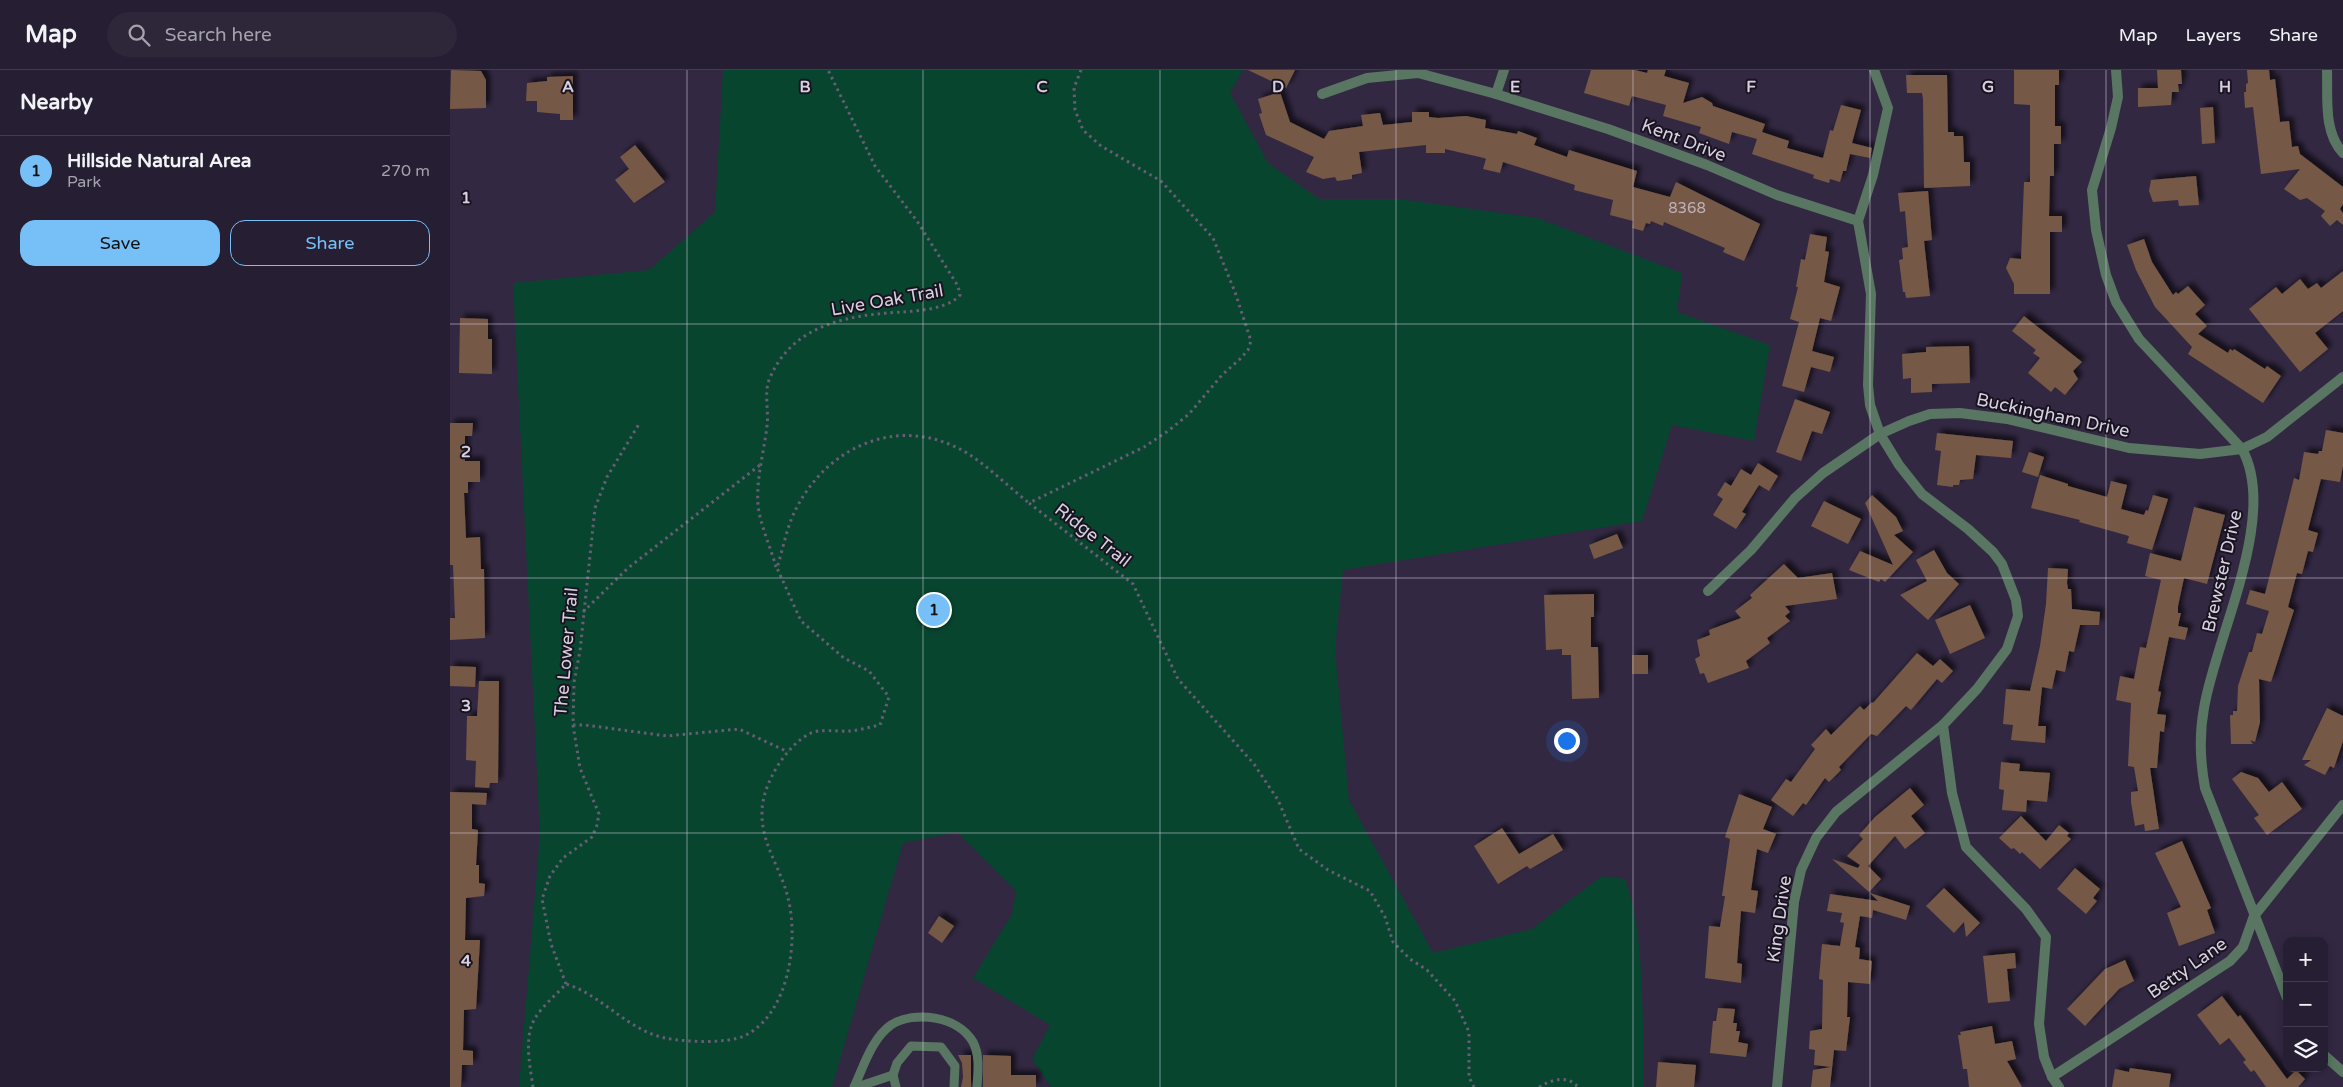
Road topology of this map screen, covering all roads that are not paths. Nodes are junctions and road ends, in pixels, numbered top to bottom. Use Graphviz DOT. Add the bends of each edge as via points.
graph roads {
  1 [pos="1504,70"];
  2 [pos="1874,70"];
  3 [pos="2116,70"];
  4 [pos="2327,70"];
  5 [pos="1322,94"];
  6 [pos="1496,94"];
  7 [pos="2343,153"];
  8 [pos="1858,221"];
  9 [pos="2343,377"];
  10 [pos="1880,434"];
  11 [pos="2242,449"];
  12 [pos="1708,591"];
  13 [pos="1943,725"];
  14 [pos="2343,805"];
  15 [pos="2254,916"];
  16 [pos="2283,988"];
  17 [pos="2328,1058"];
  18 [pos="2343,1072"];
  19 [pos="893,1075"];
  20 [pos="2052,1077"];
  21 [pos="855,1087"];
  22 [pos="896,1087"];
  23 [pos="954,1087"];
  24 [pos="977,1087"];
  25 [pos="1777,1087"];
  26 [pos="2059,1087"];
  1 -- 6 [label="street"];
  2 -- 8 [label="street" via="1888,108 1873,175"];
  3 -- 11 [label="street, Brewster Drive" via="2118,97 2092,190 2096,230 2106,275 2116,302 2139,339"];
  4 -- 7 [label="street" via="2332,139"];
  5 -- 6 [label="street, Kent Drive" via="1367,78 1418,73"];
  6 -- 8 [label="street, Kent Drive" via="1608,130"];
  8 -- 10 [label="street, King Drive" via="1871,294 1870,405"];
  9 -- 11 [label="street, Buckingham Drive" via="2267,437"];
  10 -- 11 [label="street, Buckingham Drive" via="1930,414 1960,413 2007,419 2129,448 2200,454"];
  10 -- 12 [label="street, Buckingham Drive" via="1823,473 1795,498 1750,550"];
  10 -- 13 [label="street, King Drive" via="1922,494 1994,552 2016,600 2018,616 2007,649 1977,689"];
  11 -- 15 [label="street, Brewster Drive" via="2250,464 2254,510 2204,706 2200,759 2205,788"];
  13 -- 20 [label="street" via="1952,793 1966,847 2026,909 2046,937 2039,1024 2044,1057"];
  13 -- 25 [label="street, King Drive" via="1836,812 1816,838 1801,870 1794,902"];
  14 -- 15 [label="street, Betty Lane"];
  15 -- 16 [label="street, Brewster Drive"];
  15 -- 20 [label="street, Betty Lane" via="2243,947 2230,961"];
  17 -- 18 [label="street"];
  19 -- 21 [label="lane"];
  19 -- 22 [label="lane"];
  19 -- 23 [label="lane" via="897,1063 910,1046 941,1048 955,1066"];
  20 -- 26 [label="street"];
  21 -- 24 [label="lane" via="881,1034 892,1024 918,1016 942,1020 959,1028 972,1042 978,1060"];
}
